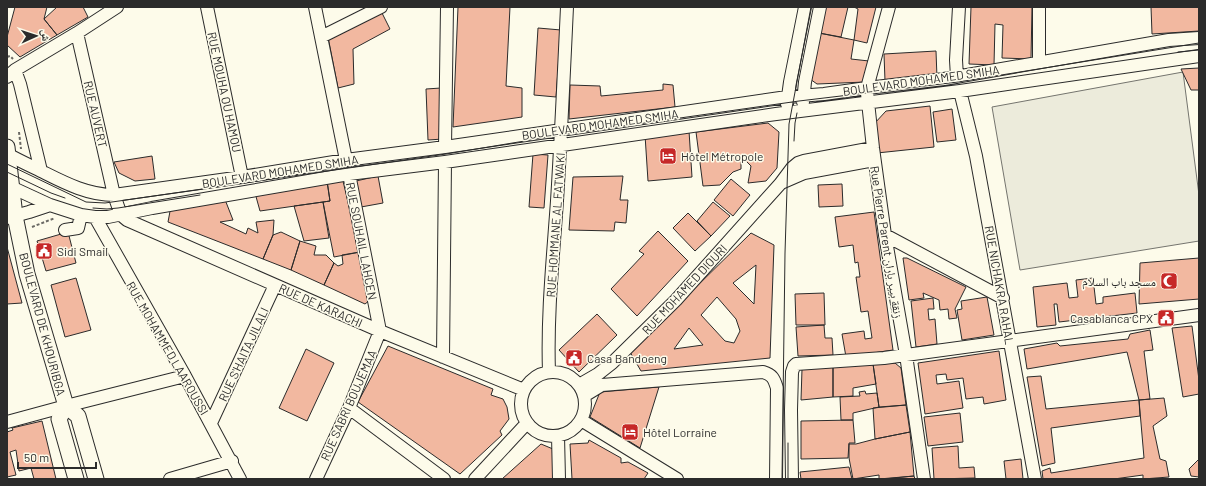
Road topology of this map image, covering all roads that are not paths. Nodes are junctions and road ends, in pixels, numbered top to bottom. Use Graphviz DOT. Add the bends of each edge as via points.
graph roads {
  1 [pos="117,7"];
  2 [pos="207,7"];
  3 [pos="314,7"];
  4 [pos="381,7"];
  5 [pos="448,7"];
  6 [pos="567,7"];
  7 [pos="805,7"];
  8 [pos="820,7"];
  9 [pos="889,7"];
  10 [pos="959,7"];
  11 [pos="1039,7"];
  12 [pos="77,33"];
  13 [pos="321,37"];
  14 [pos="1199,38"];
  15 [pos="1199,56"];
  16 [pos="1039,62"];
  17 [pos="11,73"];
  18 [pos="957,77"];
  19 [pos="867,88"];
  20 [pos="960,91"];
  21 [pos="804,96"];
  22 [pos="787,97"];
  23 [pos="868,103"];
  24 [pos="801,111"];
  25 [pos="787,113"];
  26 [pos="561,130"];
  27 [pos="560,145"];
  28 [pos="445,147"];
  29 [pos="8,151"];
  30 [pos="874,154"];
  31 [pos="346,160"];
  32 [pos="446,162"];
  33 [pos="42,171"];
  34 [pos="349,174"];
  35 [pos="242,177"];
  36 [pos="9,186"];
  37 [pos="114,195"];
  38 [pos="50,206"];
  39 [pos="152,208"];
  40 [pos="81,215"];
  41 [pos="121,215"];
  42 [pos="11,217"];
  43 [pos="95,217"];
  44 [pos="65,230"];
  45 [pos="149,230"];
  46 [pos="885,235"];
  47 [pos="275,285"];
  48 [pos="1003,298"];
  49 [pos="1199,316"];
  50 [pos="380,331"];
  51 [pos="1010,341"];
  52 [pos="906,355"];
  53 [pos="443,356"];
  54 [pos="549,372"];
  55 [pos="185,376"];
  56 [pos="524,390"];
  57 [pos="582,391"];
  58 [pos="66,406"];
  59 [pos="349,408"];
  60 [pos="581,420"];
  61 [pos="7,422"];
  62 [pos="211,423"];
  63 [pos="527,423"];
  64 [pos="558,436"];
  65 [pos="232,461"];
  66 [pos="76,479"];
  67 [pos="96,479"];
  68 [pos="170,479"];
  69 [pos="240,479"];
  70 [pos="316,479"];
  71 [pos="444,479"];
  72 [pos="475,479"];
  73 [pos="559,479"];
  74 [pos="677,479"];
  75 [pos="776,479"];
  76 [pos="792,479"];
  77 [pos="924,479"];
  78 [pos="1035,479"];
  1 -- 12 [label="street"];
  2 -- 35 [label="street, RUE MOUHA OU HAMOU"];
  3 -- 13 [label="street"];
  4 -- 13 [label="street"];
  5 -- 28 [label="street"];
  6 -- 26 [label="street, RUE HOMMANE AL FATWAKI"];
  7 -- 22 [label="street"];
  8 -- 21 [label="street"];
  9 -- 19 [label="street, Rue Pierre Parent زنقة بيير باران"];
  10 -- 18 [label="street"];
  11 -- 16 [label="street"];
  12 -- 17 [label="street"];
  12 -- 37 [label="street, RUE AUVERT"];
  13 -- 31 [label="street"];
  14 -- 16 [label="street, BOULEVARD MOHAMED SMIHA" via="1169,40"];
  15 -- 20 [label="street, BOULEVARD MOHAMED SMIHA"];
  16 -- 18 [label="street, BOULEVARD MOHAMED SMIHA"];
  17 -- 33 [label="street" via="20,84"];
  18 -- 19 [label="street, BOULEVARD MOHAMED SMIHA"];
  19 -- 21 [label="street, BOULEVARD MOHAMED SMIHA"];
  19 -- 23 [label="street, Rue Pierre Parent زنقة بيير باران"];
  20 -- 23 [label="street, BOULEVARD MOHAMED SMIHA"];
  20 -- 48 [label="street, RUE NICHAKRA RAHAL" via="976,156"];
  21 -- 22 [label="street, BOULEVARD MOHAMED SMIHA"];
  21 -- 24 [label="street"];
  22 -- 25 [label="street"];
  22 -- 26 [label="street, BOULEVARD MOHAMED SMIHA"];
  23 -- 24 [label="street, BOULEVARD MOHAMED SMIHA"];
  23 -- 30 [label="street, Rue Pierre Parent زنقة بيير باران"];
  24 -- 25 [label="street, BOULEVARD MOHAMED SMIHA"];
  25 -- 27 [label="street, BOULEVARD MOHAMED SMIHA"];
  26 -- 27 [label="street, RUE HOMMANE AL FATWAKI"];
  26 -- 28 [label="street, BOULEVARD MOHAMED SMIHA"];
  27 -- 32 [label="street, BOULEVARD MOHAMED SMIHA"];
  27 -- 54 [label="street, RUE HOMMANE AL FATWAKI" via="551,271"];
  28 -- 31 [label="street, BOULEVARD MOHAMED SMIHA"];
  29 -- 33 [label="street, BOULEVARD MOHAMED SMIHA"];
  29 -- 36 [label="main road, BOULEVARD DE KHOURIBGA"];
  30 -- 46 [label="street, Rue Pierre Parent زنقة بيير باران"];
  30 -- 57 [label="street, RUE MOHAMED DIOURI" via="804,174 780,184 676,300"];
  31 -- 35 [label="street, BOULEVARD MOHAMED SMIHA"];
  32 -- 34 [label="street, BOULEVARD MOHAMED SMIHA"];
  32 -- 53 [label="street"];
  33 -- 37 [label="street, BOULEVARD MOHAMED SMIHA" via="84,191"];
  34 -- 39 [label="street, BOULEVARD MOHAMED SMIHA"];
  34 -- 50 [label="street, RUE SOUHAIL LAHCEN"];
  35 -- 37 [label="street, BOULEVARD MOHAMED SMIHA"];
  36 -- 38 [label="street, BOULEVARD MOHAMED SMIHA"];
  36 -- 42 [label="main road, BOULEVARD DE KHOURIBGA"];
  37 -- 41 [label="street, RUE AUVERT"];
  38 -- 40 [label="street, BOULEVARD MOHAMED SMIHA"];
  38 -- 42 [label="street"];
  39 -- 41 [label="street, BOULEVARD MOHAMED SMIHA"];
  39 -- 45 [label="street"];
  40 -- 43 [label="street, BOULEVARD MOHAMED SMIHA"];
  40 -- 44 [label="street" via="78,228"];
  41 -- 43 [label="street, BOULEVARD MOHAMED SMIHA"];
  41 -- 45 [label="street, RUE DE KARACHI" via="126,220"];
  42 -- 58 [label="main road, BOULEVARD DE KHOURIBGA"];
  43 -- 55 [label="street, RUE MOHAMMED LAAROUSSI"];
  45 -- 47 [label="street, RUE DE KARACHI"];
  46 -- 48 [label="street"];
  46 -- 52 [label="street, Rue Pierre Parent زنقة بيير باران"];
  47 -- 50 [label="street, RUE DE KARACHI"];
  47 -- 62 [label="street, RUE S'HAITA JILALI"];
  48 -- 51 [label="street, RUE NICHAKRA RAHAL"];
  49 -- 51 [label="street"];
  50 -- 53 [label="street, RUE DE KARACHI"];
  50 -- 59 [label="street, RUE SABRI BOUJEMAA"];
  51 -- 52 [label="street"];
  51 -- 78 [label="street, RUE NICHAKRA RAHAL"];
  52 -- 76 [label="street" via="794,366 791,417"];
  52 -- 77 [label="street, Rue Pierre Parent زنقة بيير باران"];
  53 -- 56 [label="street, RUE DE KARACHI"];
  54 -- 56 [label="street" via="535,377"];
  54 -- 57 [label="street" via="566,374"];
  55 -- 58 [label="street"];
  55 -- 62 [label="street, RUE MOHAMMED LAAROUSSI"];
  56 -- 63 [label="street" via="521,406"];
  57 -- 60 [label="street" via="585,408"];
  57 -- 75 [label="street" via="602,385 769,373 777,388"];
  58 -- 61 [label="street"];
  58 -- 66 [label="main road, BOULEVARD DE KHOURIBGA" via="59,419"];
  58 -- 67 [label="main road, BOULEVARD DE KHOURIBGA" via="78,416"];
  59 -- 70 [label="street, RUE SABRI BOUJEMAA"];
  59 -- 71 [label="street"];
  60 -- 64 [label="street" via="575,428"];
  60 -- 74 [label="street"];
  62 -- 65 [label="street, RUE MOHAMMED LAAROUSSI"];
  63 -- 64 [label="street" via="539,433"];
  63 -- 72 [label="street"];
  64 -- 73 [label="street"];
  65 -- 68 [label="street"];
  65 -- 69 [label="street, RUE MOHAMMED LAAROUSSI"];
}
